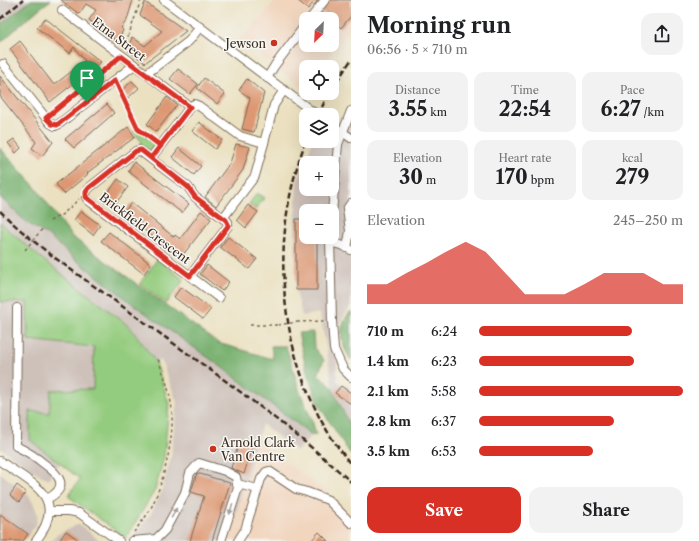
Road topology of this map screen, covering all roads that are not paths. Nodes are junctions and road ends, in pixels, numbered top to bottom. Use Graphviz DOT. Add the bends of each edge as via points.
graph roads {
  1 [pos="164,0"];
  2 [pos="325,0"];
  3 [pos="62,10"];
  4 [pos="316,12"];
  5 [pos="200,27"];
  6 [pos="299,33"];
  7 [pos="3,64"];
  8 [pos="134,65"];
  9 [pos="146,74"];
  10 [pos="267,78"];
  11 [pos="284,90"];
  12 [pos="190,107"];
  13 [pos="308,108"];
  14 [pos="351,111"];
  15 [pos="339,129"];
  16 [pos="342,131"];
  17 [pos="351,138"];
  18 [pos="264,143"];
  19 [pos="151,158"];
  20 [pos="351,203"];
  21 [pos="333,204"];
  22 [pos="223,218"];
  23 [pos="330,244"];
  24 [pos="338,244"];
  25 [pos="349,249"];
  26 [pos="190,276"];
  27 [pos="219,298"];
  28 [pos="17,308"];
  29 [pos="351,377"];
  30 [pos="0,461"];
  31 [pos="237,484"];
  32 [pos="258,489"];
  33 [pos="47,499"];
  34 [pos="50,510"];
  35 [pos="351,523"];
  36 [pos="133,537"];
  37 [pos="150,540"];
  38 [pos="36,541"];
  39 [pos="119,541"];
  40 [pos="221,541"];
  41 [pos="238,541"];
  1 -- 5 [label="street"];
  2 -- 4 [label="street"];
  3 -- 8 [label="street, Etna Street"];
  5 -- 9 [label="street" via="188,41"];
  5 -- 10 [label="street"];
  6 -- 10 [label="street"];
  7 -- 8 [label="street" via="46,118 57,125"];
  8 -- 9 [label="street, Etna Street"];
  9 -- 12 [label="street, Etna Street"];
  10 -- 11 [label="street"];
  11 -- 13 [label="street"];
  11 -- 18 [label="street" via="274,105"];
  12 -- 18 [label="street" via="193,104 197,105 240,136"];
  12 -- 19 [label="street"];
  14 -- 16 [label="street"];
  15 -- 16 [label="street"];
  16 -- 17 [label="street"];
  16 -- 21 [label="street" via="338,144"];
  18 -- 22 [label="street" via="255,176"];
  19 -- 22 [label="street, Brickfield Crescent"];
  19 -- 26 [label="street, Brickfield Crescent" via="141,150 136,151 89,188 85,195 88,200"];
  20 -- 25 [label="street" via="347,209"];
  22 -- 26 [label="street, Brickfield Crescent" via="228,222 228,226"];
  23 -- 29 [label="street" via="334,349 343,369"];
  24 -- 25 [label="street"];
  26 -- 27 [label="street, Brickfield Crescent"];
  28 -- 33 [label="street" via="16,446 54,470 59,476 59,491"];
  30 -- 33 [label="street" via="42,492"];
  31 -- 32 [label="street"];
  37 -- 31 [label="street, one-way" via="156,539 165,530 185,493 190,473 199,463 236,477"];
  31 -- 40 [label="street, one-way" via="238,488"];
  32 -- 35 [label="street" via="263,475 269,471 296,489 328,500"];
  32 -- 41 [label="street" via="245,530"];
  33 -- 34 [label="street"];
  34 -- 38 [label="street" via="47,523"];
  34 -- 39 [label="street" via="79,513"];
  36 -- 37 [label="street"];
}
